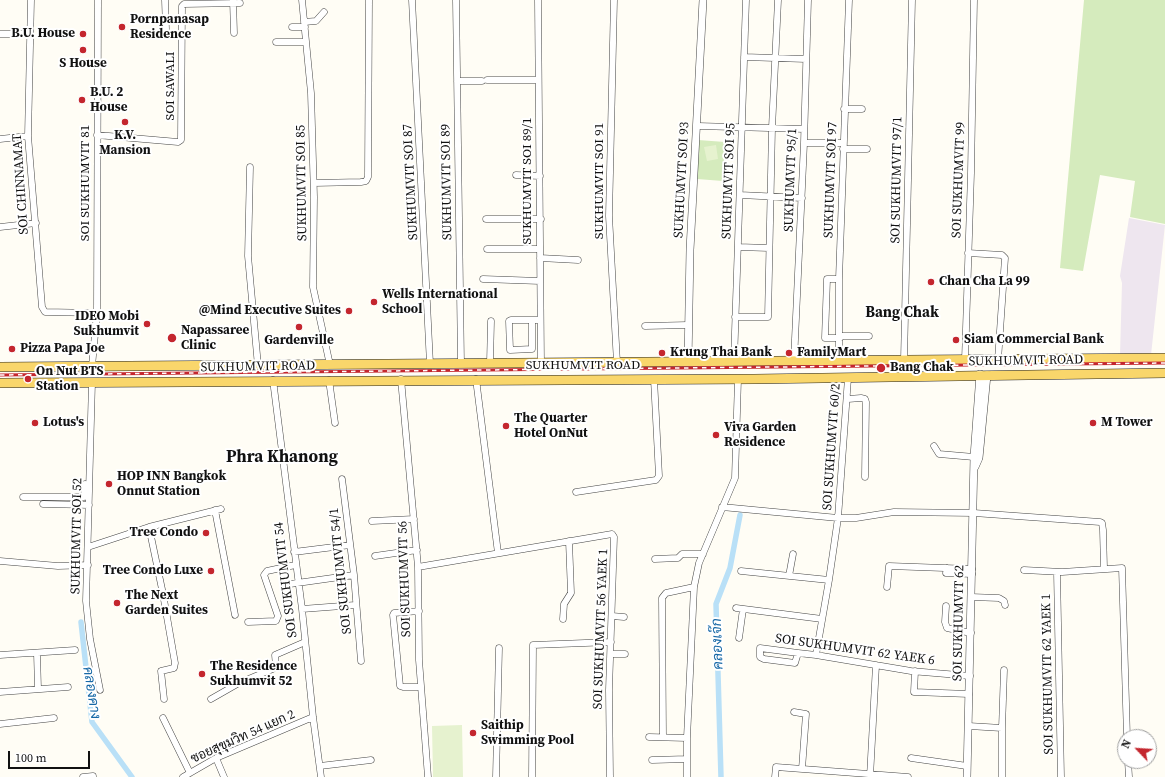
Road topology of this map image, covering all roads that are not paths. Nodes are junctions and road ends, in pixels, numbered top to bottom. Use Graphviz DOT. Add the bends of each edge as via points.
graph roads {
  1 [pos="31,0"];
  2 [pos="98,0"];
  3 [pos="165,0"];
  4 [pos="302,0"];
  5 [pos="369,0"];
  6 [pos="412,0"];
  7 [pos="456,0"];
  8 [pos="538,0"];
  9 [pos="614,0"];
  10 [pos="703,0"];
  11 [pos="746,0"];
  12 [pos="778,0"];
  13 [pos="808,0"];
  14 [pos="849,0"];
  15 [pos="912,0"];
  16 [pos="974,0"];
  17 [pos="233,2"];
  18 [pos="240,3"];
  19 [pos="324,12"];
  20 [pos="305,24"];
  21 [pos="292,27"];
  22 [pos="166,29"];
  23 [pos="234,32"];
  24 [pos="0,34"];
  25 [pos="30,34"];
  26 [pos="276,42"];
  27 [pos="306,42"];
  28 [pos="744,57"];
  29 [pos="774,58"];
  30 [pos="806,59"];
  31 [pos="538,80"];
  32 [pos="457,81"];
  33 [pos="844,109"];
  34 [pos="862,109"];
  35 [pos="698,126"];
  36 [pos="742,127"];
  37 [pos="772,128"];
  38 [pos="804,129"];
  39 [pos="97,135"];
  40 [pos="28,136"];
  41 [pos="0,139"];
  42 [pos="804,143"];
  43 [pos="843,146"];
  44 [pos="867,149"];
  45 [pos="250,167"];
  46 [pos="516,175"];
  47 [pos="540,176"];
  48 [pos="314,183"];
  49 [pos="740,195"];
  50 [pos="770,197"];
  51 [pos="802,198"];
  52 [pos="486,219"];
  53 [pos="541,219"];
  54 [pos="36,223"];
  55 [pos="0,227"];
  56 [pos="738,247"];
  57 [pos="769,248"];
  58 [pos="487,249"];
  59 [pos="540,249"];
  60 [pos="968,253"];
  61 [pos="540,258"];
  62 [pos="578,260"];
  63 [pos="483,279"];
  64 [pos="838,279"];
  65 [pos="540,281"];
  66 [pos="97,313"];
  67 [pos="735,317"];
  68 [pos="532,320"];
  69 [pos="540,320"];
  70 [pos="491,321"];
  71 [pos="688,325"];
  72 [pos="645,326"];
  73 [pos="869,336"];
  74 [pos="840,337"];
  75 [pos="1165,358"];
  76 [pos="904,360"];
  77 [pos="965,360"];
  78 [pos="985,360"];
  79 [pos="998,360"];
  80 [pos="794,361"];
  81 [pos="839,361"];
  82 [pos="541,362"];
  83 [pos="688,362"];
  84 [pos="734,362"];
  85 [pos="461,363"];
  86 [pos="494,363"];
  87 [pos="617,363"];
  88 [pos="430,364"];
  89 [pos="330,365"];
  90 [pos="92,366"];
  91 [pos="258,366"];
  92 [pos="0,367"];
  93 [pos="1165,373"];
  94 [pos="984,374"];
  95 [pos="848,378"];
  96 [pos="401,379"];
  97 [pos="476,379"];
  98 [pos="499,379"];
  99 [pos="654,379"];
  100 [pos="738,379"];
  101 [pos="273,380"];
  102 [pos="329,380"];
  103 [pos="92,382"];
  104 [pos="0,383"];
  105 [pos="848,398"];
  106 [pos="335,424"];
  107 [pos="934,446"];
  108 [pos="974,457"];
  109 [pos="975,469"];
  110 [pos="864,477"];
  111 [pos="342,479"];
  112 [pos="85,484"];
  113 [pos="576,492"];
  114 [pos="23,497"];
  115 [pos="43,504"];
  116 [pos="89,505"];
  117 [pos="722,507"];
  118 [pos="974,514"];
  119 [pos="838,518"];
  120 [pos="414,519"];
  121 [pos="372,521"];
  122 [pos="149,527"];
  123 [pos="569,541"];
  124 [pos="350,545"];
  125 [pos="88,547"];
  126 [pos="417,550"];
  127 [pos="294,552"];
  128 [pos="498,553"];
  129 [pos="703,554"];
  130 [pos="793,554"];
  131 [pos="375,556"];
  132 [pos="655,559"];
  133 [pos="0,561"];
  134 [pos="88,565"];
  135 [pos="295,565"];
  136 [pos="418,567"];
  137 [pos="1104,568"];
  138 [pos="1024,570"];
  139 [pos="741,571"];
  140 [pos="972,572"];
  141 [pos="1057,572"];
  142 [pos="354,575"];
  143 [pos="789,576"];
  144 [pos="830,580"];
  145 [pos="298,582"];
  146 [pos="290,584"];
  147 [pos="694,588"];
  148 [pos="887,588"];
  149 [pos="971,597"];
  150 [pos="355,605"];
  151 [pos="1005,605"];
  152 [pos="946,606"];
  153 [pos="302,609"];
  154 [pos="419,611"];
  155 [pos="235,615"];
  156 [pos="612,616"];
  157 [pos="624,617"];
  158 [pos="563,619"];
  159 [pos="822,619"];
  160 [pos="248,622"];
  161 [pos="971,632"];
  162 [pos="739,638"];
  163 [pos="305,642"];
  164 [pos="611,642"];
  165 [pos="499,648"];
  166 [pos="74,650"];
  167 [pos="37,653"];
  168 [pos="798,653"];
  169 [pos="611,654"];
  170 [pos="625,654"];
  171 [pos="0,655"];
  172 [pos="816,655"];
  173 [pos="361,661"];
  174 [pos="876,665"];
  175 [pos="1004,670"];
  176 [pos="916,671"];
  177 [pos="970,676"];
  178 [pos="68,686"];
  179 [pos="421,687"];
  180 [pos="38,689"];
  181 [pos="100,690"];
  182 [pos="0,692"];
  183 [pos="970,694"];
  184 [pos="164,699"];
  185 [pos="211,699"];
  186 [pos="794,712"];
  187 [pos="312,717"];
  188 [pos="54,718"];
  189 [pos="163,718"];
  190 [pos="0,724"];
  191 [pos="968,726"];
  192 [pos="1002,728"];
  193 [pos="1127,729"];
  194 [pos="649,737"];
  195 [pos="663,737"];
  196 [pos="687,738"];
  197 [pos="216,758"];
  198 [pos="912,758"];
  199 [pos="687,759"];
  200 [pos="371,760"];
  201 [pos="652,760"];
  202 [pos="320,766"];
  203 [pos="967,766"];
  204 [pos="802,769"];
  205 [pos="190,773"];
  206 [pos="93,776"];
  207 [pos="870,776"];
  208 [pos="83,777"];
  209 [pos="183,777"];
  210 [pos="224,777"];
  211 [pos="321,777"];
  212 [pos="428,777"];
  213 [pos="496,777"];
  214 [pos="532,777"];
  215 [pos="610,777"];
  216 [pos="687,777"];
  217 [pos="776,777"];
  218 [pos="908,777"];
  219 [pos="967,777"];
  220 [pos="1002,777"];
  221 [pos="1061,777"];
  1 -- 25 [label="street, SOI CHINNAMAT"];
  2 -- 39 [label="street, SOI SUKHUMVIT 81"];
  3 -- 22 [label="street"];
  4 -- 20 [label="street, SUKHUMVIT SOI 85"];
  5 -- 48 [label="street" via="368,177 366,181 361,182"];
  6 -- 88 [label="street, SUKHUMVIT SOI 87"];
  7 -- 32 [label="street, SUKHUMVIT SOI 89"];
  8 -- 31 [label="street, SUKHUMVIT SOI 89/1"];
  9 -- 87 [label="street, SUKHUMVIT SOI 91" via="609,216"];
  10 -- 35 [label="street, SUKHUMVIT SOI 93"];
  11 -- 28 [label="street, SUKHUMVIT SOI 95"];
  12 -- 29 [label="street"];
  13 -- 30 [label="street, SUKHUMVIT 95/1"];
  14 -- 33 [label="street, SUKHUMVIT SOI 97"];
  15 -- 76 [label="street, SOI SUKHUMVIT 97/1"];
  16 -- 60 [label="street, SOI SUKHUMVIT 99"];
  17 -- 18 [label="street, SOI SAWALI"];
  17 -- 23 [label="street"];
  17 -- 39 [label="street, SOI SAWALI" via="182,6 181,140 178,142"];
  19 -- 20 [label="street" via="316,21"];
  20 -- 21 [label="street"];
  20 -- 27 [label="street, SUKHUMVIT SOI 85"];
  24 -- 25 [label="street"];
  25 -- 40 [label="street, SOI CHINNAMAT"];
  26 -- 27 [label="street"];
  27 -- 48 [label="street, SUKHUMVIT SOI 85" via="311,93"];
  28 -- 29 [label="street"];
  28 -- 36 [label="street, SUKHUMVIT SOI 95"];
  29 -- 30 [label="street"];
  29 -- 37 [label="street"];
  30 -- 38 [label="street, SUKHUMVIT 95/1"];
  31 -- 32 [label="street"];
  31 -- 47 [label="street, SUKHUMVIT SOI 89/1"];
  32 -- 85 [label="street, SUKHUMVIT SOI 89"];
  33 -- 34 [label="street"];
  33 -- 43 [label="street, SUKHUMVIT SOI 97"];
  35 -- 36 [label="street"];
  35 -- 71 [label="street, SUKHUMVIT SOI 93"];
  36 -- 37 [label="street"];
  36 -- 49 [label="street, SUKHUMVIT SOI 95"];
  37 -- 38 [label="street"];
  37 -- 50 [label="street"];
  38 -- 42 [label="street, SUKHUMVIT 95/1"];
  39 -- 66 [label="street, SOI SUKHUMVIT 81"];
  40 -- 41 [label="street"];
  40 -- 54 [label="street, SOI CHINNAMAT"];
  42 -- 43 [label="street"];
  42 -- 51 [label="street, SUKHUMVIT 95/1"];
  43 -- 44 [label="street"];
  43 -- 64 [label="street, SUKHUMVIT SOI 97"];
  45 -- 91 [label="street" via="248,256"];
  46 -- 47 [label="street"];
  47 -- 53 [label="street, SUKHUMVIT SOI 89/1"];
  48 -- 89 [label="street, SUKHUMVIT SOI 85" via="313,287"];
  49 -- 50 [label="street"];
  49 -- 56 [label="street, SUKHUMVIT SOI 95"];
  50 -- 51 [label="street"];
  50 -- 57 [label="street"];
  51 -- 80 [label="street, SUKHUMVIT 95/1"];
  52 -- 53 [label="street"];
  53 -- 59 [label="street, SUKHUMVIT SOI 89/1"];
  54 -- 55 [label="street"];
  54 -- 66 [label="street, SOI CHINNAMAT" via="43,310"];
  56 -- 57 [label="street"];
  56 -- 67 [label="street, SUKHUMVIT SOI 95"];
  57 -- 67 [label="street" via="768,317"];
  58 -- 59 [label="street"];
  59 -- 61 [label="street, SUKHUMVIT SOI 89/1"];
  60 -- 77 [label="street, SOI SUKHUMVIT 99"];
  60 -- 79 [label="street" via="1002,254 1005,258"];
  61 -- 62 [label="street"];
  61 -- 65 [label="street, SUKHUMVIT SOI 89/1"];
  63 -- 65 [label="street"];
  64 -- 74 [label="street, SUKHUMVIT SOI 97"];
  64 -- 74 [label="street" via="827,279 825,338"];
  65 -- 69 [label="street, SUKHUMVIT SOI 89/1"];
  66 -- 90 [label="street, SOI SUKHUMVIT 81"];
  67 -- 84 [label="street, SUKHUMVIT SOI 95"];
  68 -- 68 [label="street" via="509,321 510,350 532,349"];
  68 -- 69 [label="street"];
  69 -- 82 [label="street, SUKHUMVIT SOI 89/1"];
  70 -- 86 [label="street"];
  71 -- 72 [label="street"];
  71 -- 83 [label="street, SUKHUMVIT SOI 93"];
  73 -- 74 [label="street"];
  74 -- 81 [label="street, SUKHUMVIT SOI 97"];
  75 -- 79 [label="main road, SUKHUMVIT ROAD"];
  76 -- 77 [label="main road, SUKHUMVIT ROAD"];
  76 -- 81 [label="main road, SUKHUMVIT ROAD"];
  77 -- 78 [label="main road, SUKHUMVIT ROAD"];
  78 -- 79 [label="main road, SUKHUMVIT ROAD"];
  78 -- 94 [label="main road"];
  80 -- 81 [label="main road, SUKHUMVIT ROAD"];
  80 -- 84 [label="main road, SUKHUMVIT ROAD"];
  82 -- 86 [label="main road, SUKHUMVIT ROAD"];
  82 -- 87 [label="main road, SUKHUMVIT ROAD"];
  83 -- 84 [label="main road, SUKHUMVIT ROAD"];
  83 -- 87 [label="main road, SUKHUMVIT ROAD"];
  85 -- 86 [label="main road, SUKHUMVIT ROAD"];
  85 -- 88 [label="main road, SUKHUMVIT ROAD"];
  86 -- 98 [label="main road"];
  88 -- 89 [label="main road, SUKHUMVIT ROAD"];
  89 -- 91 [label="main road, SUKHUMVIT ROAD"];
  90 -- 91 [label="main road, SUKHUMVIT ROAD"];
  90 -- 92 [label="main road, SUKHUMVIT ROAD"];
  90 -- 103 [label="main road"];
  93 -- 94 [label="main road, SUKHUMVIT ROAD"];
  94 -- 95 [label="main road, SUKHUMVIT ROAD"];
  94 -- 108 [label="street, SOI SUKHUMVIT 62"];
  94 -- 109 [label="street, SOI SUKHUMVIT 62" via="979,458"];
  95 -- 100 [label="main road, SUKHUMVIT ROAD"];
  95 -- 105 [label="street, SOI SUKHUMVIT 60/2"];
  96 -- 97 [label="main road, SUKHUMVIT ROAD"];
  96 -- 102 [label="main road, SUKHUMVIT ROAD"];
  96 -- 120 [label="street, SOI SUKHUMVIT 56"];
  97 -- 98 [label="main road, SUKHUMVIT ROAD"];
  97 -- 128 [label="street"];
  98 -- 99 [label="main road, SUKHUMVIT ROAD"];
  99 -- 100 [label="main road, SUKHUMVIT ROAD"];
  99 -- 113 [label="street" via="659,476 656,480"];
  100 -- 117 [label="street" via="735,478"];
  101 -- 102 [label="main road, SUKHUMVIT ROAD"];
  101 -- 103 [label="main road, SUKHUMVIT ROAD"];
  101 -- 127 [label="street, SOI SUKHUMVIT 54"];
  102 -- 106 [label="street"];
  103 -- 104 [label="main road, SUKHUMVIT ROAD"];
  103 -- 116 [label="street, SUKHUMVIT SOI 52"];
  105 -- 110 [label="street" via="861,398 866,402"];
  105 -- 119 [label="street, SOI SUKHUMVIT 60/2"];
  107 -- 108 [label="street" via="939,454"];
  108 -- 109 [label="street, SOI SUKHUMVIT 62"];
  109 -- 118 [label="street, SOI SUKHUMVIT 62"];
  111 -- 124 [label="street, SOI SUKHUMVIT 54/1"];
  112 -- 114 [label="street" via="84,497"];
  115 -- 116 [label="street"];
  116 -- 125 [label="street, SUKHUMVIT SOI 52"];
  117 -- 119 [label="street"];
  117 -- 129 [label="street"];
  118 -- 119 [label="street" via="894,512"];
  118 -- 137 [label="street" via="1100,522 1103,530"];
  118 -- 140 [label="street, SOI SUKHUMVIT 62"];
  119 -- 144 [label="street, SOI SUKHUMVIT 60/2"];
  120 -- 121 [label="street"];
  120 -- 126 [label="street, SOI SUKHUMVIT 56"];
  122 -- 125 [label="street"];
  122 -- 155 [label="street" via="218,510"];
  122 -- 184 [label="street" via="175,663 174,668 161,672"];
  123 -- 128 [label="street, SOI SUKHUMVIT 56 YAEK 1"];
  123 -- 156 [label="street, SOI SUKHUMVIT 56 YAEK 1" via="610,534 614,537"];
  123 -- 158 [label="street" via="571,593 564,604"];
  124 -- 127 [label="street"];
  124 -- 142 [label="street, SOI SUKHUMVIT 54/1"];
  125 -- 134 [label="street, SUKHUMVIT SOI 52"];
  126 -- 131 [label="street"];
  126 -- 136 [label="street, SOI SUKHUMVIT 56"];
  127 -- 135 [label="street, SOI SUKHUMVIT 54"];
  128 -- 136 [label="street, SOI SUKHUMVIT 56 YAEK 1"];
  129 -- 132 [label="street" via="682,554 678,558"];
  129 -- 147 [label="street"];
  130 -- 143 [label="street"];
  133 -- 134 [label="street" via="36,565"];
  134 -- 181 [label="street, SUKHUMVIT SOI 52" via="87,623"];
  135 -- 145 [label="street, SOI SUKHUMVIT 54"];
  135 -- 160 [label="street" via="267,571 264,575 278,619 271,622"];
  136 -- 154 [label="street, SOI SUKHUMVIT 56"];
  137 -- 141 [label="street"];
  137 -- 193 [label="street" via="1123,569"];
  138 -- 141 [label="street"];
  139 -- 143 [label="street"];
  140 -- 148 [label="street" via="946,568 889,566"];
  140 -- 149 [label="street, SOI SUKHUMVIT 62"];
  141 -- 221 [label="street, SOI SUKHUMVIT 62 YAEK 1"];
  142 -- 145 [label="street"];
  142 -- 150 [label="street, SOI SUKHUMVIT 54/1"];
  143 -- 144 [label="street"];
  144 -- 159 [label="street, SOI SUKHUMVIT 60/2"];
  145 -- 146 [label="street"];
  145 -- 153 [label="street, SOI SUKHUMVIT 54"];
  147 -- 195 [label="street" via="666,593 662,598"];
  147 -- 196 [label="street"];
  149 -- 151 [label="street" via="999,598"];
  149 -- 161 [label="street, SOI SUKHUMVIT 62"];
  150 -- 153 [label="street"];
  150 -- 173 [label="street, SOI SUKHUMVIT 54/1"];
  152 -- 161 [label="street" via="947,628"];
  153 -- 163 [label="street, SOI SUKHUMVIT 54"];
  154 -- 179 [label="street, SOI SUKHUMVIT 56"];
  154 -- 179 [label="street" via="393,615 400,686"];
  156 -- 157 [label="street"];
  156 -- 164 [label="street, SOI SUKHUMVIT 56 YAEK 1"];
  159 -- 162 [label="street" via="739,608"];
  159 -- 172 [label="street, SOI SUKHUMVIT 60/2"];
  161 -- 177 [label="street, SOI SUKHUMVIT 62"];
  163 -- 185 [label="street" via="275,655 275,668 239,683"];
  163 -- 187 [label="street, SOI SUKHUMVIT 54"];
  164 -- 169 [label="street, SOI SUKHUMVIT 56 YAEK 1"];
  164 -- 214 [label="street" via="533,645"];
  165 -- 213 [label="street"];
  166 -- 167 [label="street"];
  167 -- 171 [label="street"];
  167 -- 180 [label="street"];
  168 -- 168 [label="street, SOI SUKHUMVIT 62 YAEK 6" via="760,648 760,657 764,660 795,663"];
  168 -- 172 [label="street, SOI SUKHUMVIT 62 YAEK 6"];
  169 -- 170 [label="street"];
  169 -- 215 [label="street, SOI SUKHUMVIT 56 YAEK 1"];
  172 -- 174 [label="street, SOI SUKHUMVIT 62 YAEK 6"];
  174 -- 176 [label="street, SOI SUKHUMVIT 62 YAEK 6"];
  174 -- 207 [label="street"];
  175 -- 192 [label="street"];
  176 -- 177 [label="street, SOI SUKHUMVIT 62 YAEK 6"];
  176 -- 183 [label="street" via="914,692"];
  177 -- 183 [label="street, SOI SUKHUMVIT 62"];
  178 -- 180 [label="street"];
  179 -- 212 [label="street, SOI SUKHUMVIT 56"];
  180 -- 182 [label="street"];
  183 -- 191 [label="street, SOI SUKHUMVIT 62"];
  186 -- 204 [label="street" via="806,714"];
  187 -- 197 [label="street, ซอยสุขุมวิท 54 แยก 2"];
  187 -- 202 [label="street, SOI SUKHUMVIT 54"];
  188 -- 190 [label="street"];
  189 -- 205 [label="street"];
  191 -- 192 [label="street"];
  191 -- 203 [label="street, SOI SUKHUMVIT 62"];
  192 -- 220 [label="street"];
  194 -- 195 [label="street"];
  195 -- 196 [label="street"];
  196 -- 199 [label="street"];
  197 -- 205 [label="street, ซอยสุขุมวิท 54 แยก 2"];
  197 -- 210 [label="street"];
  198 -- 203 [label="street"];
  199 -- 201 [label="street"];
  199 -- 216 [label="street"];
  200 -- 202 [label="street"];
  202 -- 211 [label="street, SOI SUKHUMVIT 54"];
  203 -- 219 [label="street, SOI SUKHUMVIT 62"];
  204 -- 207 [label="street"];
  204 -- 217 [label="street" via="776,767"];
  205 -- 209 [label="street, ซอยสุขุมวิท 54 แยก 2"];
  206 -- 208 [label="street"];
  207 -- 218 [label="street"];
}
